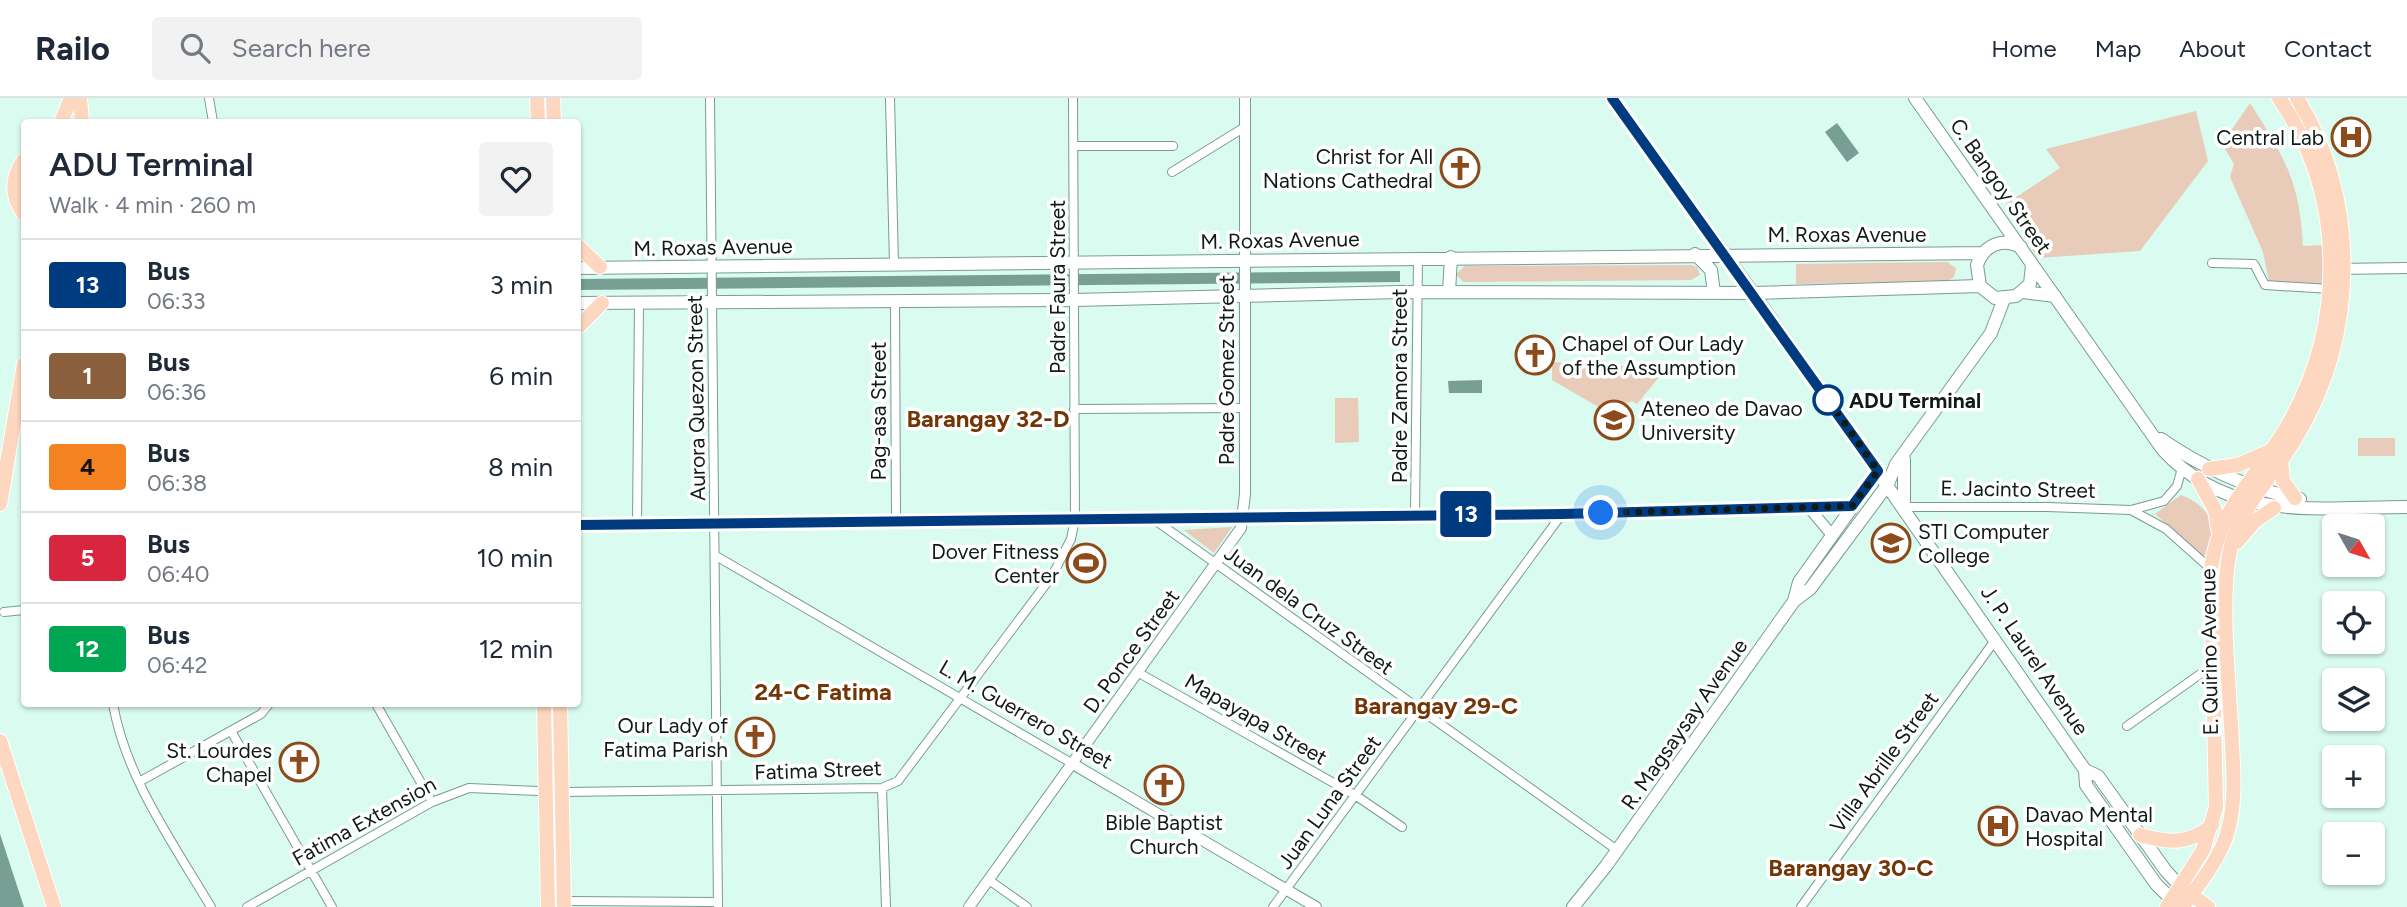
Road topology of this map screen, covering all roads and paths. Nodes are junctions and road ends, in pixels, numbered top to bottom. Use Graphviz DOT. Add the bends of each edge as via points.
graph roads {
  1 [pos="71,98"];
  2 [pos="80,98"];
  3 [pos="209,98"];
  4 [pos="537,98"];
  5 [pos="710,98"];
  6 [pos="890,98"];
  7 [pos="1073,98"];
  8 [pos="1245,98"];
  9 [pos="1611,98"];
  10 [pos="1915,98"];
  11 [pos="2279,98"];
  12 [pos="2297,98"];
  13 [pos="555,99"];
  14 [pos="62,119"];
  15 [pos="82,119"];
  16 [pos="212,119"];
  17 [pos="538,119"];
  18 [pos="554,119"];
  19 [pos="1245,127"];
  20 [pos="1074,146"];
  21 [pos="1173,146"];
  22 [pos="21,165"];
  23 [pos="1172,172"];
  24 [pos="21,207"];
  25 [pos="2021,248"];
  26 [pos="581,249"];
  27 [pos="1983,253"];
  28 [pos="1695,254"];
  29 [pos="1725,254"];
  30 [pos="1451,257"];
  31 [pos="1418,258"];
  32 [pos="1245,259"];
  33 [pos="2031,263"];
  34 [pos="2212,263"];
  35 [pos="894,264"];
  36 [pos="711,266"];
  37 [pos="600,267"];
  38 [pos="581,268"];
  39 [pos="1074,268"];
  40 [pos="2407,268"];
  41 [pos="2337,269"];
  42 [pos="1245,285"];
  43 [pos="1980,286"];
  44 [pos="2330,289"];
  45 [pos="1416,292"];
  46 [pos="1449,292"];
  47 [pos="2023,292"];
  48 [pos="1714,293"];
  49 [pos="1753,293"];
  50 [pos="2055,296"];
  51 [pos="2004,299"];
  52 [pos="1074,300"];
  53 [pos="895,301"];
  54 [pos="712,302"];
  55 [pos="581,303"];
  56 [pos="602,303"];
  57 [pos="639,303"];
  58 [pos="581,324"];
  59 [pos="21,382"];
  60 [pos="1243,408"];
  61 [pos="1074,409"];
  62 [pos="2154,435"];
  63 [pos="1906,451"];
  64 [pos="2275,456"];
  65 [pos="1896,464"];
  66 [pos="2182,468"];
  67 [pos="2210,469"];
  68 [pos="1878,471"];
  69 [pos="2198,479"];
  70 [pos="1888,484"];
  71 [pos="2246,484"];
  72 [pos="2260,490"];
  73 [pos="2237,497"];
  74 [pos="2295,498"];
  75 [pos="2251,503"];
  76 [pos="0,504"];
  77 [pos="1902,505"];
  78 [pos="1852,506"];
  79 [pos="1870,507"];
  80 [pos="2324,507"];
  81 [pos="2407,507"];
  82 [pos="2274,508"];
  83 [pos="1810,509"];
  84 [pos="2131,510"];
  85 [pos="1415,514"];
  86 [pos="1562,514"];
  87 [pos="1244,516"];
  88 [pos="1152,518"];
  89 [pos="1075,519"];
  90 [pos="896,521"];
  91 [pos="716,523"];
  92 [pos="637,524"];
  93 [pos="581,525"];
  94 [pos="2219,531"];
  95 [pos="1832,535"];
  96 [pos="716,556"];
  97 [pos="2228,558"];
  98 [pos="1217,565"];
  99 [pos="2211,569"];
  100 [pos="1794,601"];
  101 [pos="21,610"];
  102 [pos="4,611"];
  103 [pos="1996,639"];
  104 [pos="2213,665"];
  105 [pos="1139,673"];
  106 [pos="960,698"];
  107 [pos="114,707"];
  108 [pos="266,707"];
  109 [pos="378,707"];
  110 [pos="544,707"];
  111 [pos="560,707"];
  112 [pos="1418,710"];
  113 [pos="2127,726"];
  114 [pos="231,731"];
  115 [pos="0,741"];
  116 [pos="1073,764"];
  117 [pos="2085,769"];
  118 [pos="2217,781"];
  119 [pos="2234,781"];
  120 [pos="139,782"];
  121 [pos="883,788"];
  122 [pos="717,790"];
  123 [pos="546,791"];
  124 [pos="562,792"];
  125 [pos="1356,795"];
  126 [pos="432,802"];
  127 [pos="2212,825"];
  128 [pos="1402,827"];
  129 [pos="2140,835"];
  130 [pos="1618,850"];
  131 [pos="1604,869"];
  132 [pos="310,871"];
  133 [pos="989,880"];
  134 [pos="2179,885"];
  135 [pos="1286,889"];
  136 [pos="2192,895"];
  137 [pos="564,904"];
  138 [pos="718,904"];
  139 [pos="2175,905"];
  140 [pos="54,907"];
  141 [pos="211,907"];
  142 [pos="247,907"];
  143 [pos="332,907"];
  144 [pos="548,907"];
  145 [pos="886,907"];
  146 [pos="969,907"];
  147 [pos="1027,907"];
  148 [pos="1273,907"];
  149 [pos="1316,907"];
  150 [pos="1573,907"];
  151 [pos="1582,907"];
  152 [pos="1801,907"];
  153 [pos="2208,907"];
  1 -- 14 [label="main road"];
  2 -- 15 [label="main road"];
  3 -- 16 [label="street"];
  4 -- 17 [label="main road"];
  5 -- 36 [label="street, Aurora Quezon Street"];
  6 -- 35 [label="street"];
  7 -- 20 [label="street, Padre Faura Street"];
  8 -- 19 [label="street, Padre Gomez Street"];
  9 -- 29 [label="main road, J. P. Laurel Avenue"];
  10 -- 25 [label="main road, C. Bangoy Street"];
  11 -- 41 [label="main road, E. Quirino Avenue" via="2319,178"];
  12 -- 41 [label="main road, E. Quirino Avenue" via="2330,171 2343,240"];
  13 -- 18 [label="main road"];
  19 -- 23 [label="street"];
  19 -- 32 [label="street, Padre Gomez Street"];
  20 -- 21 [label="street"];
  20 -- 39 [label="street, Padre Faura Street"];
  22 -- 24 [label="main road" via="14,190"];
  25 -- 27 [label="main road" via="2002,242"];
  25 -- 33 [label="main road, C. Bangoy Street"];
  26 -- 37 [label="main road"];
  27 -- 29 [label="main road, M. Roxas Avenue"];
  27 -- 43 [label="main road" via="1976,269"];
  28 -- 29 [label="main road, M. Roxas Avenue"];
  28 -- 30 [label="main road, M. Roxas Avenue"];
  28 -- 48 [label="main road" via="1712,273"];
  29 -- 49 [label="main road, J. P. Laurel Avenue"];
  30 -- 31 [label="main road, M. Roxas Avenue"];
  30 -- 46 [label="main road"];
  31 -- 32 [label="main road, M. Roxas Avenue"];
  31 -- 45 [label="street, Padre Zamora Street"];
  32 -- 39 [label="main road, M. Roxas Avenue"];
  32 -- 42 [label="street, Padre Gomez Street"];
  33 -- 47 [label="main road" via="2032,279"];
  33 -- 50 [label="main road, C. Bangoy Street"];
  34 -- 44 [label="street" via="2254,264 2265,285"];
  35 -- 36 [label="main road, M. Roxas Avenue"];
  35 -- 39 [label="main road, M. Roxas Avenue"];
  36 -- 37 [label="main road, M. Roxas Avenue"];
  36 -- 54 [label="street, Aurora Quezon Street"];
  37 -- 38 [label="main road, M. Roxas Avenue"];
  39 -- 52 [label="street, Padre Faura Street"];
  40 -- 41 [label="street"];
  41 -- 44 [label="main road, E. Quirino Avenue"];
  41 -- 64 [label="main road, E. Quirino Avenue" via="2341,313 2330,366 2309,415"];
  42 -- 45 [label="main road"];
  42 -- 52 [label="main road"];
  42 -- 60 [label="street, Padre Gomez Street"];
  43 -- 49 [label="main road"];
  43 -- 51 [label="main road" via="1991,296"];
  44 -- 64 [label="main road, E. Quirino Avenue" via="2308,386"];
  45 -- 46 [label="main road"];
  45 -- 85 [label="street, Padre Zamora Street"];
  46 -- 48 [label="main road"];
  47 -- 50 [label="main road"];
  47 -- 51 [label="main road"];
  48 -- 49 [label="main road"];
  49 -- 68 [label="main road, J. P. Laurel Avenue"];
  50 -- 62 [label="main road, C. Bangoy Street"];
  51 -- 63 [label="main road, R. Magsaysay Avenue" via="1991,333"];
  52 -- 53 [label="main road"];
  52 -- 61 [label="street, Padre Faura Street"];
  53 -- 54 [label="main road"];
  53 -- 90 [label="street, Pag-asa Street"];
  54 -- 57 [label="main road"];
  54 -- 91 [label="street, Aurora Quezon Street"];
  55 -- 56 [label="main road"];
  56 -- 57 [label="main road"];
  56 -- 58 [label="main road"];
  57 -- 92 [label="street"];
  59 -- 76 [label="main road"];
  60 -- 61 [label="street"];
  60 -- 87 [label="street, Padre Gomez Street"];
  61 -- 89 [label="street, Padre Faura Street"];
  62 -- 66 [label="main road, C. Bangoy Street"];
  62 -- 67 [label="main road, C. Bangoy Street"];
  63 -- 65 [label="main road, R. Magsaysay Avenue"];
  63 -- 77 [label="main road"];
  64 -- 67 [label="main road"];
  64 -- 71 [label="main road, E. Quirino Avenue"];
  64 -- 72 [label="main road, E. Quirino Avenue"];
  64 -- 74 [label="main road" via="2283,481"];
  65 -- 68 [label="main road"];
  65 -- 70 [label="main road, R. Magsaysay Avenue"];
  66 -- 69 [label="main road, C. Bangoy Street"];
  66 -- 84 [label="street, E. Jacinto Street" via="2177,486 2164,501"];
  67 -- 71 [label="main road, C. Bangoy Street"];
  68 -- 70 [label="main road, J. P. Laurel Avenue"];
  68 -- 78 [label="main road, R. Magsaysay Avenue"];
  69 -- 73 [label="main road, C. Bangoy Street"];
  69 -- 94 [label="main road" via="2215,509"];
  70 -- 77 [label="main road, J. P. Laurel Avenue"];
  70 -- 79 [label="main road, R. Magsaysay Avenue"];
  71 -- 72 [label="main road, C. Bangoy Street"];
  71 -- 73 [label="main road, E. Quirino Avenue"];
  72 -- 74 [label="main road, C. Bangoy Street"];
  72 -- 75 [label="main road, E. Quirino Avenue"];
  73 -- 75 [label="main road, C. Bangoy Street"];
  73 -- 94 [label="main road, E. Quirino Avenue"];
  74 -- 80 [label="main road, C. Bangoy Street"];
  75 -- 82 [label="main road, C. Bangoy Street"];
  75 -- 97 [label="main road, E. Quirino Avenue" via="2235,532"];
  77 -- 79 [label="main road"];
  77 -- 84 [label="street, E. Jacinto Street"];
  77 -- 103 [label="main road, J. P. Laurel Avenue"];
  78 -- 83 [label="street"];
  78 -- 95 [label="main road, R. Magsaysay Avenue"];
  79 -- 100 [label="main road, R. Magsaysay Avenue" via="1810,589"];
  80 -- 81 [label="main road, C. Bangoy Street"];
  80 -- 82 [label="main road, C. Bangoy Street"];
  82 -- 97 [label="main road" via="2247,529"];
  83 -- 86 [label="street"];
  83 -- 95 [label="street"];
  84 -- 99 [label="street, E. Jacinto Street" via="2166,529"];
  85 -- 86 [label="street"];
  85 -- 87 [label="street"];
  86 -- 112 [label="street, Juan Luna Street"];
  87 -- 88 [label="street"];
  87 -- 98 [label="street, D. Ponce Street"];
  88 -- 89 [label="street"];
  88 -- 98 [label="street, Juan dela Cruz Street"];
  89 -- 90 [label="street"];
  89 -- 106 [label="street, Fatima Street" via="1071,539 1052,576"];
  90 -- 91 [label="street"];
  91 -- 92 [label="street"];
  91 -- 96 [label="street, Aurora Quezon Street"];
  92 -- 93 [label="street"];
  94 -- 99 [label="main road, E. Quirino Avenue"];
  95 -- 100 [label="main road, R. Magsaysay Avenue" via="1799,582"];
  96 -- 106 [label="street, L. M. Guerrero Street"];
  96 -- 122 [label="street, Aurora Quezon Street"];
  97 -- 119 [label="main road, E. Quirino Avenue"];
  98 -- 105 [label="street, D. Ponce Street"];
  98 -- 112 [label="street, Juan dela Cruz Street"];
  99 -- 104 [label="main road, E. Quirino Avenue"];
  100 -- 130 [label="main road, R. Magsaysay Avenue"];
  101 -- 102 [label="street"];
  103 -- 117 [label="main road, J. P. Laurel Avenue"];
  103 -- 152 [label="street, Villa Abrille Street"];
  104 -- 113 [label="street"];
  104 -- 118 [label="main road, E. Quirino Avenue"];
  105 -- 116 [label="street, D. Ponce Street"];
  105 -- 125 [label="street, Mapayapa Street"];
  106 -- 116 [label="street, L. M. Guerrero Street"];
  106 -- 121 [label="street, Fatima Street" via="898,780"];
  107 -- 120 [label="street"];
  108 -- 114 [label="street"];
  109 -- 126 [label="street"];
  110 -- 123 [label="main road"];
  111 -- 124 [label="main road"];
  112 -- 125 [label="street, Juan Luna Street"];
  112 -- 130 [label="street, Juan dela Cruz Street"];
  114 -- 120 [label="street"];
  114 -- 132 [label="street"];
  115 -- 140 [label="main road"];
  116 -- 133 [label="street, D. Ponce Street"];
  116 -- 135 [label="street, L. M. Guerrero Street"];
  117 -- 129 [label="main road, J. P. Laurel Avenue" via="2098,776"];
  117 -- 139 [label="main road, J. P. Laurel Avenue" via="2086,785"];
  118 -- 119 [label="main road"];
  118 -- 127 [label="main road, E. Quirino Avenue"];
  119 -- 136 [label="main road, E. Quirino Avenue" via="2225,840"];
  120 -- 141 [label="street"];
  121 -- 122 [label="street, Fatima Street"];
  121 -- 145 [label="street"];
  122 -- 124 [label="street, Fatima Street"];
  122 -- 138 [label="street, Aurora Quezon Street"];
  123 -- 124 [label="street, Fatima Street"];
  123 -- 126 [label="street, Fatima Extension" via="479,788 456,791"];
  123 -- 144 [label="main road"];
  124 -- 137 [label="main road"];
  125 -- 128 [label="street, Mapayapa Street"];
  125 -- 135 [label="street, Juan Luna Street"];
  126 -- 132 [label="street, Fatima Extension"];
  127 -- 129 [label="main road" via="2179,841"];
  127 -- 134 [label="main road, E. Quirino Avenue" via="2198,860"];
  129 -- 134 [label="main road, J. P. Laurel Avenue"];
  130 -- 131 [label="main road, R. Magsaysay Avenue"];
  131 -- 150 [label="main road, R. Magsaysay Avenue"];
  131 -- 151 [label="main road, R. Magsaysay Avenue"];
  132 -- 142 [label="street, Fatima Extension"];
  132 -- 143 [label="street"];
  133 -- 146 [label="street, D. Ponce Street"];
  133 -- 147 [label="street"];
  134 -- 136 [label="main road, J. P. Laurel Avenue"];
  134 -- 139 [label="main road, E. Quirino Avenue"];
  135 -- 148 [label="street, Juan Luna Street"];
  135 -- 149 [label="street, L. M. Guerrero Street"];
  136 -- 139 [label="main road, E. Quirino Avenue"];
  136 -- 153 [label="main road, J. P. Laurel Avenue"];
  137 -- 138 [label="street"];
}
